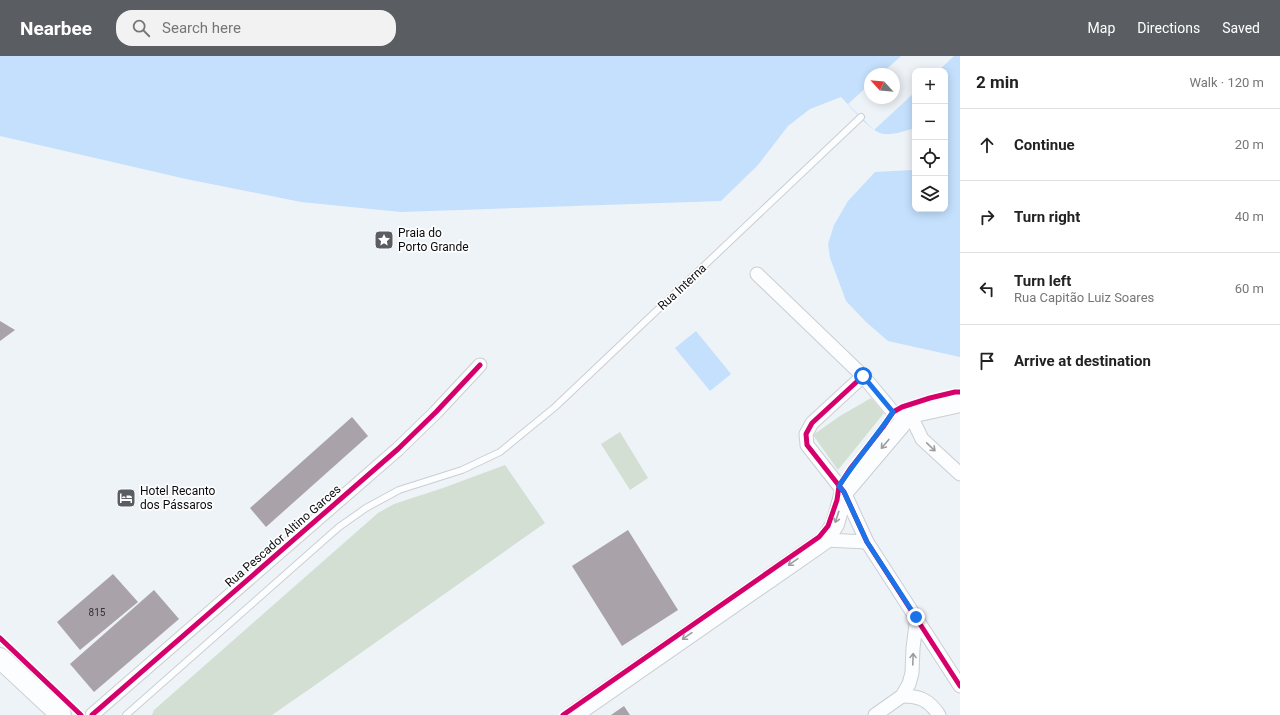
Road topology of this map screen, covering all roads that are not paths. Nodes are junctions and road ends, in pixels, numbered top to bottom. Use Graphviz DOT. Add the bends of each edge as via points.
graph roads {
  1 [pos="861,117"];
  2 [pos="757,274"];
  3 [pos="480,365"];
  4 [pos="863,376"];
  5 [pos="960,403"];
  6 [pos="910,414"];
  7 [pos="960,474"];
  8 [pos="844,492"];
  9 [pos="825,540"];
  10 [pos="867,542"];
  11 [pos="916,617"];
  12 [pos="0,658"];
  13 [pos="960,686"];
  14 [pos="902,696"];
  15 [pos="61,715"];
  16 [pos="92,715"];
  17 [pos="126,715"];
  18 [pos="574,715"];
  19 [pos="875,715"];
  20 [pos="939,715"];
  1 -- 17 [label="lane, Rua Interna" via="555,407 500,452 462,470 399,490 366,508 339,527"];
  2 -- 4 [label="street"];
  3 -- 16 [label="street, Rua Pescador Altino Garces" via="398,449"];
  4 -- 6 [label="street" via="893,412"];
  4 -- 8 [label="street" via="812,423 806,434 807,445"];
  5 -- 6 [label="main road"];
  6 -- 7 [label="street, one-way" via="922,438"];
  6 -- 8 [label="main road, one-way"];
  8 -- 9 [label="main road, one-way" via="835,524"];
  8 -- 10 [label="street"];
  9 -- 10 [label="street"];
  9 -- 18 [label="main road, one-way"];
  10 -- 11 [label="street"];
  11 -- 13 [label="street"];
  14 -- 11 [label="street, one-way" via="912,673"];
  12 -- 15 [label="main road"];
  14 -- 19 [label="street"];
  14 -- 20 [label="street" via="922,698"];
}
